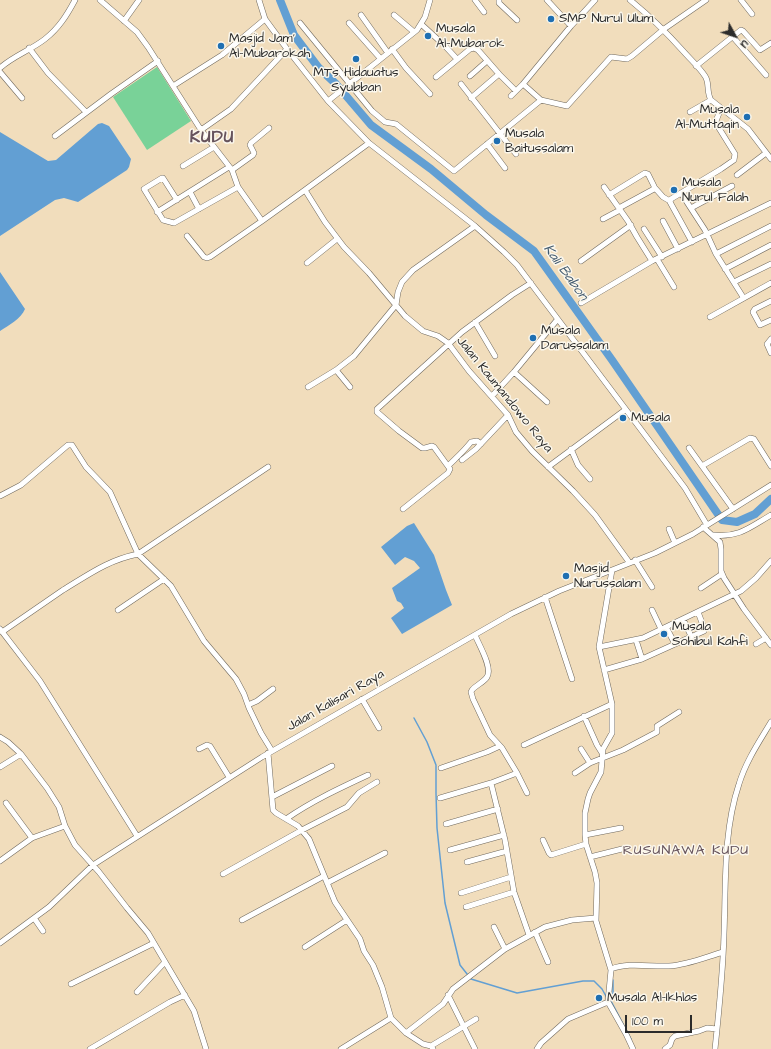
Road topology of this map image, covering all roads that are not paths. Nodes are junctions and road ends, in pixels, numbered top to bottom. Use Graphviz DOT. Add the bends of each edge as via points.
graph roads {
  1 [pos="75,0"];
  2 [pos="100,0"];
  3 [pos="139,0"];
  4 [pos="260,0"];
  5 [pos="430,0"];
  6 [pos="475,0"];
  7 [pos="499,0"];
  8 [pos="547,0"];
  9 [pos="595,0"];
  10 [pos="630,0"];
  11 [pos="706,0"];
  12 [pos="741,0"];
  13 [pos="484,12"];
  14 [pos="752,14"];
  15 [pos="362,15"];
  16 [pos="394,15"];
  17 [pos="265,19"];
  18 [pos="517,20"];
  19 [pos="124,21"];
  20 [pos="300,22"];
  21 [pos="348,23"];
  22 [pos="421,24"];
  23 [pos="571,26"];
  24 [pos="664,29"];
  25 [pos="414,32"];
  26 [pos="733,37"];
  27 [pos="771,43"];
  28 [pos="29,48"];
  29 [pos="287,49"];
  30 [pos="390,51"];
  31 [pos="380,58"];
  32 [pos="457,59"];
  33 [pos="158,61"];
  34 [pos="487,61"];
  35 [pos="696,66"];
  36 [pos="0,68"];
  37 [pos="0,72"];
  38 [pos="498,74"];
  39 [pos="766,75"];
  40 [pos="470,76"];
  41 [pos="436,77"];
  42 [pos="349,84"];
  43 [pos="461,84"];
  44 [pos="523,84"];
  45 [pos="173,86"];
  46 [pos="516,91"];
  47 [pos="430,94"];
  48 [pos="511,96"];
  49 [pos="22,98"];
  50 [pos="471,98"];
  51 [pos="541,100"];
  52 [pos="711,100"];
  53 [pos="328,101"];
  54 [pos="721,108"];
  55 [pos="86,112"];
  56 [pos="690,112"];
  57 [pos="269,128"];
  58 [pos="201,130"];
  59 [pos="500,133"];
  60 [pos="55,136"];
  61 [pos="368,143"];
  62 [pos="487,144"];
  63 [pos="214,147"];
  64 [pos="766,153"];
  65 [pos="516,154"];
  66 [pos="771,159"];
  67 [pos="183,166"];
  68 [pos="505,168"];
  69 [pos="230,169"];
  70 [pos="737,175"];
  71 [pos="732,186"];
  72 [pos="238,187"];
  73 [pos="604,187"];
  74 [pos="655,188"];
  75 [pos="305,190"];
  76 [pos="190,192"];
  77 [pos="681,193"];
  78 [pos="609,195"];
  79 [pos="177,200"];
  80 [pos="670,201"];
  81 [pos="771,203"];
  82 [pos="199,208"];
  83 [pos="691,208"];
  84 [pos="620,209"];
  85 [pos="157,212"];
  86 [pos="603,219"];
  87 [pos="262,221"];
  88 [pos="664,221"];
  89 [pos="631,225"];
  90 [pos="475,226"];
  91 [pos="771,226"];
  92 [pos="644,229"];
  93 [pos="707,233"];
  94 [pos="187,236"];
  95 [pos="337,239"];
  96 [pos="692,242"];
  97 [pos="771,246"];
  98 [pos="678,249"];
  99 [pos="716,254"];
  100 [pos="657,259"];
  101 [pos="581,262"];
  102 [pos="307,263"];
  103 [pos="771,264"];
  104 [pos="725,269"];
  105 [pos="734,282"];
  106 [pos="531,283"];
  107 [pos="771,283"];
  108 [pos="674,287"];
  109 [pos="743,298"];
  110 [pos="771,301"];
  111 [pos="581,303"];
  112 [pos="396,305"];
  113 [pos="710,317"];
  114 [pos="557,320"];
  115 [pos="771,320"];
  116 [pos="475,322"];
  117 [pos="770,339"];
  118 [pos="448,343"];
  119 [pos="771,354"];
  120 [pos="495,356"];
  121 [pos="336,370"];
  122 [pos="514,372"];
  123 [pos="350,387"];
  124 [pos="308,388"];
  125 [pos="492,396"];
  126 [pos="547,402"];
  127 [pos="625,410"];
  128 [pos="508,415"];
  129 [pos="481,444"];
  130 [pos="689,448"];
  131 [pos="571,449"];
  132 [pos="769,457"];
  133 [pos="462,460"];
  134 [pos="448,466"];
  135 [pos="702,466"];
  136 [pos="771,466"];
  137 [pos="268,467"];
  138 [pos="548,467"];
  139 [pos="590,479"];
  140 [pos="771,485"];
  141 [pos="0,496"];
  142 [pos="403,509"];
  143 [pos="730,510"];
  144 [pos="771,515"];
  145 [pos="707,525"];
  146 [pos="669,529"];
  147 [pos="713,535"];
  148 [pos="675,543"];
  149 [pos="138,554"];
  150 [pos="635,560"];
  151 [pos="771,561"];
  152 [pos="629,562"];
  153 [pos="612,570"];
  154 [pos="722,574"];
  155 [pos="164,579"];
  156 [pos="652,587"];
  157 [pos="701,588"];
  158 [pos="734,594"];
  159 [pos="545,597"];
  160 [pos="118,610"];
  161 [pos="652,610"];
  162 [pos="698,612"];
  163 [pos="683,619"];
  164 [pos="664,628"];
  165 [pos="1,631"];
  166 [pos="475,635"];
  167 [pos="692,636"];
  168 [pos="766,638"];
  169 [pos="636,640"];
  170 [pos="675,644"];
  171 [pos="756,644"];
  172 [pos="771,645"];
  173 [pos="599,648"];
  174 [pos="642,659"];
  175 [pos="604,670"];
  176 [pos="572,679"];
  177 [pos="273,689"];
  178 [pos="362,699"];
  179 [pos="612,704"];
  180 [pos="248,705"];
  181 [pos="679,712"];
  182 [pos="584,716"];
  183 [pos="771,722"];
  184 [pos="379,728"];
  185 [pos="0,737"];
  186 [pos="524,745"];
  187 [pos="500,746"];
  188 [pos="199,749"];
  189 [pos="581,749"];
  190 [pos="270,752"];
  191 [pos="21,754"];
  192 [pos="602,755"];
  193 [pos="590,763"];
  194 [pos="332,766"];
  195 [pos="0,767"];
  196 [pos="441,768"];
  197 [pos="517,773"];
  198 [pos="575,773"];
  199 [pos="368,775"];
  200 [pos="229,777"];
  201 [pos="377,782"];
  202 [pos="491,783"];
  203 [pos="527,793"];
  204 [pos="272,797"];
  205 [pos="440,798"];
  206 [pos="6,803"];
  207 [pos="498,809"];
  208 [pos="286,819"];
  209 [pos="446,824"];
  210 [pos="65,826"];
  211 [pos="621,828"];
  212 [pos="302,830"];
  213 [pos="504,835"];
  214 [pos="585,835"];
  215 [pos="137,836"];
  216 [pos="32,838"];
  217 [pos="543,840"];
  218 [pos="586,844"];
  219 [pos="626,848"];
  220 [pos="450,850"];
  221 [pos="507,851"];
  222 [pos="385,853"];
  223 [pos="590,857"];
  224 [pos="0,861"];
  225 [pos="467,862"];
  226 [pos="93,865"];
  227 [pos="223,874"];
  228 [pos="324,876"];
  229 [pos="511,878"];
  230 [pos="327,883"];
  231 [pos="514,892"];
  232 [pos="461,894"];
  233 [pos="466,907"];
  234 [pos="34,918"];
  235 [pos="596,918"];
  236 [pos="242,920"];
  237 [pos="347,920"];
  238 [pos="494,927"];
  239 [pos="43,931"];
  240 [pos="535,932"];
  241 [pos="529,935"];
  242 [pos="0,943"];
  243 [pos="154,943"];
  244 [pos="304,947"];
  245 [pos="505,949"];
  246 [pos="723,952"];
  247 [pos="166,962"];
  248 [pos="548,962"];
  249 [pos="611,969"];
  250 [pos="72,984"];
  251 [pos="137,992"];
  252 [pos="185,995"];
  253 [pos="448,995"];
  254 [pos="608,1002"];
  255 [pos="391,1018"];
  256 [pos="476,1019"];
  257 [pos="464,1027"];
  258 [pos="717,1029"];
  259 [pos="406,1033"];
  260 [pos="432,1048"];
  261 [pos="90,1049"];
  262 [pos="206,1049"];
  263 [pos="341,1049"];
  264 [pos="475,1049"];
  265 [pos="537,1049"];
  266 [pos="633,1049"];
  267 [pos="665,1049"];
  268 [pos="714,1049"];
  1 -- 28 [label="street" via="64,21 44,40"];
  2 -- 19 [label="street"];
  3 -- 19 [label="street"];
  4 -- 17 [label="street"];
  5 -- 22 [label="street"];
  6 -- 13 [label="street"];
  7 -- 18 [label="street" via="499,4"];
  8 -- 23 [label="street"];
  9 -- 23 [label="street"];
  10 -- 24 [label="street"];
  11 -- 24 [label="street"];
  12 -- 14 [label="street"];
  15 -- 30 [label="street"];
  16 -- 25 [label="street"];
  17 -- 29 [label="street"];
  17 -- 45 [label="street" via="222,55"];
  19 -- 33 [label="street" via="140,36"];
  20 -- 42 [label="street"];
  21 -- 31 [label="street"];
  22 -- 25 [label="street"];
  22 -- 32 [label="street"];
  23 -- 44 [label="street"];
  24 -- 35 [label="street"];
  24 -- 51 [label="street" via="627,59 611,57 567,106"];
  25 -- 30 [label="street"];
  26 -- 27 [label="street" via="742,30 760,50"];
  26 -- 35 [label="street"];
  26 -- 39 [label="street"];
  28 -- 36 [label="street"];
  28 -- 55 [label="street" via="48,73"];
  29 -- 53 [label="street"];
  29 -- 58 [label="street" via="231,110"];
  30 -- 31 [label="street"];
  30 -- 47 [label="street"];
  31 -- 42 [label="street"];
  32 -- 34 [label="street" via="474,48"];
  32 -- 41 [label="street"];
  33 -- 45 [label="street"];
  33 -- 55 [label="street"];
  34 -- 38 [label="street"];
  34 -- 40 [label="street"];
  35 -- 52 [label="street" via="706,79"];
  37 -- 49 [label="street"];
  38 -- 46 [label="street"];
  38 -- 50 [label="street"];
  42 -- 53 [label="street"];
  42 -- 62 [label="street" via="384,122 396,124 454,171"];
  43 -- 50 [label="street"];
  44 -- 46 [label="street"];
  44 -- 51 [label="street"];
  45 -- 58 [label="street"];
  46 -- 48 [label="street"];
  50 -- 59 [label="street"];
  51 -- 59 [label="street"];
  52 -- 54 [label="street"];
  52 -- 56 [label="street"];
  53 -- 61 [label="street"];
  54 -- 64 [label="street" via="745,126"];
  54 -- 77 [label="street" via="716,121 735,154 734,160"];
  55 -- 60 [label="street"];
  57 -- 69 [label="street" via="251,143 253,155"];
  58 -- 63 [label="street"];
  59 -- 62 [label="street"];
  59 -- 65 [label="street"];
  61 -- 75 [label="street"];
  61 -- 90 [label="street"];
  62 -- 68 [label="street"];
  63 -- 67 [label="street"];
  63 -- 69 [label="street"];
  64 -- 66 [label="street"];
  64 -- 70 [label="street"];
  69 -- 72 [label="street"];
  69 -- 76 [label="street"];
  71 -- 83 [label="street"];
  72 -- 82 [label="street"];
  72 -- 87 [label="street"];
  73 -- 78 [label="street"];
  74 -- 78 [label="street" via="647,173"];
  74 -- 80 [label="street"];
  74 -- 84 [label="street"];
  75 -- 87 [label="street"];
  75 -- 95 [label="street, Jalan Kaumandowo Raya"];
  76 -- 79 [label="street"];
  76 -- 82 [label="street"];
  77 -- 80 [label="street"];
  77 -- 83 [label="street"];
  78 -- 84 [label="street"];
  79 -- 85 [label="street"];
  79 -- 85 [label="street" via="163,178 150,185 144,191"];
  80 -- 96 [label="street"];
  81 -- 93 [label="street"];
  82 -- 85 [label="street" via="174,223 165,222"];
  83 -- 93 [label="street"];
  84 -- 86 [label="street"];
  84 -- 89 [label="street"];
  87 -- 94 [label="street" via="207,258"];
  88 -- 98 [label="street"];
  89 -- 100 [label="street" via="637,237"];
  89 -- 101 [label="street"];
  90 -- 106 [label="street" via="517,265"];
  90 -- 112 [label="street" via="409,273 402,282"];
  91 -- 99 [label="street"];
  92 -- 100 [label="street"];
  93 -- 96 [label="street"];
  93 -- 99 [label="street"];
  95 -- 102 [label="street"];
  95 -- 112 [label="street, Jalan Kaumandowo Raya"];
  96 -- 98 [label="street"];
  97 -- 104 [label="street"];
  98 -- 100 [label="street"];
  99 -- 104 [label="street"];
  100 -- 108 [label="street"];
  100 -- 111 [label="street"];
  103 -- 105 [label="street"];
  104 -- 105 [label="street"];
  105 -- 109 [label="street"];
  106 -- 114 [label="street"];
  106 -- 116 [label="street"];
  107 -- 109 [label="street"];
  109 -- 113 [label="street"];
  110 -- 115 [label="street" via="753,311 760,325"];
  112 -- 118 [label="street, Jalan Kaumandowo Raya" via="419,328"];
  112 -- 121 [label="street" via="354,356"];
  114 -- 122 [label="street"];
  114 -- 127 [label="street"];
  116 -- 118 [label="street"];
  116 -- 120 [label="street"];
  117 -- 119 [label="street" via="767,344"];
  118 -- 125 [label="street, Jalan Kaumandowo Raya"];
  118 -- 134 [label="street" via="376,409 422,448 434,447"];
  121 -- 123 [label="street"];
  121 -- 124 [label="street"];
  122 -- 125 [label="street"];
  122 -- 126 [label="street"];
  125 -- 128 [label="street, Jalan Kaumandowo Raya"];
  127 -- 131 [label="street"];
  127 -- 145 [label="street" via="685,488"];
  128 -- 129 [label="street"];
  128 -- 138 [label="street, Jalan Kaumandowo Raya" via="516,432"];
  129 -- 133 [label="street"];
  129 -- 134 [label="street" via="477,441 471,442"];
  130 -- 135 [label="street"];
  131 -- 138 [label="street"];
  131 -- 139 [label="street" via="578,465"];
  132 -- 135 [label="street" via="754,439 750,438"];
  132 -- 136 [label="street"];
  134 -- 142 [label="street" via="448,473"];
  135 -- 143 [label="street"];
  137 -- 149 [label="street"];
  138 -- 152 [label="street, Jalan Kaumandowo Raya" via="594,515"];
  140 -- 143 [label="street, Jalan Kalisari Raya"];
  141 -- 149 [label="street" via="21,485 71,444 86,467 110,492"];
  143 -- 145 [label="street, Jalan Kalisari Raya"];
  144 -- 147 [label="street" via="737,535"];
  145 -- 147 [label="street"];
  145 -- 148 [label="street, Jalan Kalisari Raya"];
  146 -- 148 [label="street"];
  147 -- 154 [label="street" via="721,544"];
  148 -- 150 [label="street, Jalan Kalisari Raya"];
  149 -- 155 [label="street"];
  149 -- 165 [label="street" via="98,568"];
  150 -- 152 [label="street, Jalan Kalisari Raya"];
  150 -- 156 [label="street"];
  151 -- 158 [label="street" via="749,585"];
  152 -- 153 [label="street, Jalan Kalisari Raya"];
  153 -- 159 [label="street, Jalan Kalisari Raya"];
  153 -- 173 [label="street"];
  154 -- 157 [label="street"];
  154 -- 158 [label="street"];
  155 -- 160 [label="street"];
  155 -- 180 [label="street" via="178,596 204,641 236,679"];
  158 -- 162 [label="street"];
  158 -- 168 [label="street"];
  159 -- 166 [label="street, Jalan Kalisari Raya"];
  159 -- 176 [label="street"];
  161 -- 164 [label="street"];
  162 -- 163 [label="street"];
  162 -- 167 [label="street" via="704,630"];
  163 -- 164 [label="street"];
  163 -- 167 [label="street"];
  164 -- 169 [label="street"];
  164 -- 170 [label="street"];
  165 -- 215 [label="street" via="40,681"];
  166 -- 178 [label="street, Jalan Kalisari Raya"];
  166 -- 187 [label="street" via="489,672 483,682 474,688 472,695 490,735"];
  167 -- 170 [label="street"];
  168 -- 171 [label="street"];
  168 -- 172 [label="street"];
  169 -- 173 [label="street"];
  169 -- 174 [label="street"];
  170 -- 174 [label="street"];
  173 -- 175 [label="street"];
  174 -- 175 [label="street"];
  175 -- 179 [label="street"];
  177 -- 180 [label="street"];
  178 -- 184 [label="street"];
  178 -- 190 [label="street, Jalan Kalisari Raya"];
  179 -- 182 [label="street"];
  179 -- 192 [label="street" via="612,733"];
  180 -- 190 [label="street"];
  181 -- 192 [label="street" via="657,726 656,732 623,750"];
  182 -- 186 [label="street"];
  182 -- 192 [label="street"];
  183 -- 246 [label="street" via="748,761 738,785 729,819"];
  185 -- 191 [label="street"];
  187 -- 196 [label="street"];
  187 -- 197 [label="street"];
  188 -- 200 [label="street" via="210,746"];
  189 -- 193 [label="street"];
  190 -- 200 [label="street, Jalan Kalisari Raya"];
  190 -- 204 [label="street"];
  191 -- 195 [label="street"];
  191 -- 210 [label="street" via="59,807"];
  192 -- 193 [label="street"];
  192 -- 214 [label="street" via="601,772 590,793 585,813"];
  193 -- 198 [label="street"];
  194 -- 204 [label="street"];
  197 -- 202 [label="street"];
  197 -- 203 [label="street"];
  199 -- 208 [label="street" via="327,794"];
  200 -- 215 [label="street, Jalan Kalisari Raya"];
  201 -- 212 [label="street" via="359,793 347,807"];
  202 -- 205 [label="street"];
  202 -- 207 [label="street"];
  204 -- 208 [label="street" via="273,810"];
  206 -- 216 [label="street"];
  207 -- 209 [label="street"];
  207 -- 213 [label="street"];
  208 -- 212 [label="street"];
  210 -- 216 [label="street"];
  210 -- 226 [label="street" via="75,845"];
  211 -- 214 [label="street"];
  212 -- 227 [label="street"];
  212 -- 228 [label="street" via="309,839"];
  213 -- 220 [label="street"];
  213 -- 221 [label="street"];
  214 -- 218 [label="street"];
  215 -- 226 [label="street, Jalan Kalisari Raya"];
  216 -- 224 [label="street"];
  217 -- 218 [label="street" via="551,855"];
  218 -- 223 [label="street"];
  219 -- 223 [label="street"];
  221 -- 225 [label="street"];
  221 -- 229 [label="street"];
  222 -- 230 [label="street"];
  223 -- 235 [label="street" via="597,883"];
  226 -- 234 [label="street, Jalan Kalisari Raya"];
  226 -- 243 [label="street"];
  228 -- 230 [label="street"];
  228 -- 236 [label="street"];
  229 -- 231 [label="street"];
  229 -- 232 [label="street"];
  230 -- 237 [label="street"];
  231 -- 233 [label="street"];
  231 -- 241 [label="street"];
  234 -- 239 [label="street"];
  234 -- 242 [label="street, Jalan Kalisari Raya"];
  235 -- 240 [label="street" via="572,920"];
  235 -- 249 [label="street"];
  237 -- 244 [label="street"];
  237 -- 255 [label="street" via="373,965"];
  238 -- 245 [label="street"];
  240 -- 241 [label="street"];
  240 -- 248 [label="street"];
  241 -- 245 [label="street"];
  243 -- 247 [label="street"];
  243 -- 250 [label="street"];
  245 -- 253 [label="street"];
  246 -- 249 [label="street" via="670,966 625,965"];
  246 -- 258 [label="street"];
  247 -- 251 [label="street"];
  247 -- 252 [label="street"];
  249 -- 254 [label="street"];
  252 -- 261 [label="street"];
  252 -- 262 [label="street" via="196,1017"];
  253 -- 257 [label="street"];
  253 -- 259 [label="street" via="442,1004"];
  254 -- 265 [label="street" via="568,1019"];
  254 -- 266 [label="street"];
  255 -- 259 [label="street"];
  255 -- 263 [label="street"];
  256 -- 257 [label="street"];
  257 -- 260 [label="street"];
  257 -- 264 [label="street"];
  258 -- 267 [label="street" via="707,1028 677,1036"];
  258 -- 268 [label="street"];
  259 -- 260 [label="street"];
}
